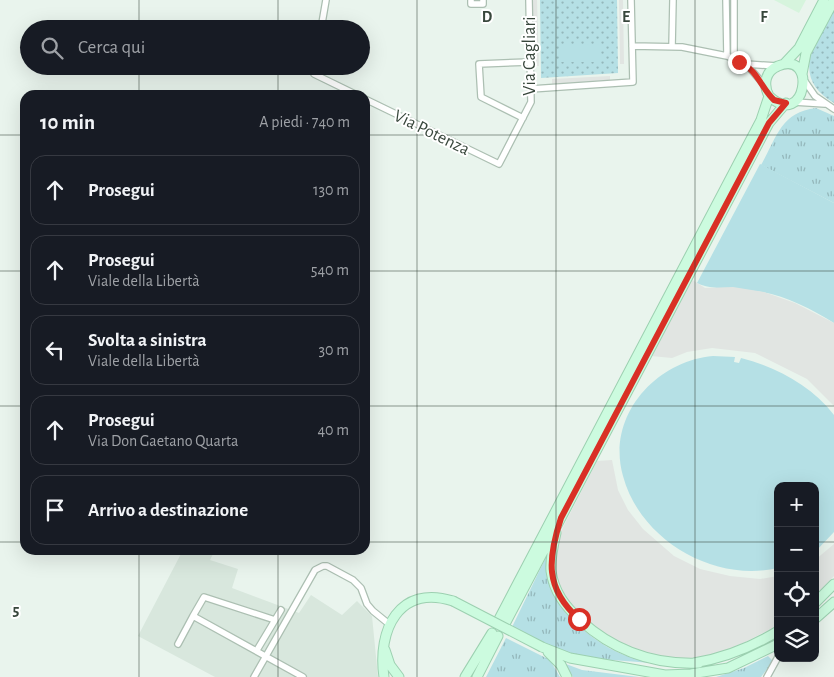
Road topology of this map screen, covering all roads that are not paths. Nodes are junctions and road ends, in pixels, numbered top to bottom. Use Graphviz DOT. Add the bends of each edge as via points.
graph roads {
  1 [pos="326,0"];
  2 [pos="471,0"];
  3 [pos="483,0"];
  4 [pos="529,0"];
  5 [pos="631,0"];
  6 [pos="673,0"];
  7 [pos="726,0"];
  8 [pos="734,0"];
  9 [pos="824,0"];
  10 [pos="834,0"];
  11 [pos="323,20"];
  12 [pos="632,46"];
  13 [pos="672,47"];
  14 [pos="727,56"];
  15 [pos="734,59"];
  16 [pos="530,62"];
  17 [pos="746,64"];
  18 [pos="781,65"];
  19 [pos="316,75"];
  20 [pos="803,77"];
  21 [pos="531,89"];
  22 [pos="347,90"];
  23 [pos="768,91"];
  24 [pos="370,101"];
  25 [pos="789,103"];
  26 [pos="827,105"];
  27 [pos="834,108"];
  28 [pos="523,118"];
  29 [pos="499,164"];
  30 [pos="561,518"];
  31 [pos="834,584"];
  32 [pos="819,599"];
  33 [pos="834,602"];
  34 [pos="281,610"];
  35 [pos="193,616"];
  36 [pos="817,617"];
  37 [pos="275,620"];
  38 [pos="389,624"];
  39 [pos="774,633"];
  40 [pos="384,637"];
  41 [pos="178,644"];
  42 [pos="774,646"];
  43 [pos="542,647"];
  44 [pos="258,650"];
  45 [pos="267,655"];
  46 [pos="724,657"];
  47 [pos="775,662"];
  48 [pos="699,663"];
  49 [pos="622,667"];
  50 [pos="728,668"];
  51 [pos="691,674"];
  52 [pos="254,677"];
  53 [pos="303,677"];
  54 [pos="384,677"];
  55 [pos="399,677"];
  56 [pos="467,677"];
  57 [pos="478,677"];
  58 [pos="567,677"];
  59 [pos="680,677"];
  60 [pos="767,677"];
  1 -- 11 [label="street"];
  2 -- 3 [label="street" via="471,4 483,4"];
  4 -- 16 [label="street, Via Cagliari"];
  5 -- 12 [label="street"];
  6 -- 13 [label="street"];
  7 -- 14 [label="street"];
  8 -- 15 [label="street"];
  9 -- 18 [label="main road" via="799,48"];
  10 -- 20 [label="main road" via="806,53"];
  12 -- 13 [label="street"];
  12 -- 21 [label="street" via="633,82"];
  13 -- 14 [label="street"];
  14 -- 15 [label="street"];
  15 -- 17 [label="street"];
  16 -- 21 [label="street, Via Cagliari"];
  16 -- 28 [label="street" via="479,64 480,97"];
  17 -- 18 [label="street"];
  17 -- 23 [label="street"];
  18 -- 20 [label="main road" via="794,66"];
  18 -- 23 [label="main road" via="768,74"];
  19 -- 22 [label="street"];
  20 -- 25 [label="main road" via="802,93"];
  20 -- 26 [label="street" via="815,96"];
  21 -- 28 [label="street, Via Cagliari" via="531,102"];
  23 -- 25 [label="main road" via="774,100"];
  23 -- 30 [label="main road" via="761,120 502,622"];
  24 -- 29 [label="street, Via Potenza"];
  25 -- 26 [label="street"];
  25 -- 30 [label="main road" via="769,123"];
  26 -- 27 [label="street"];
  28 -- 29 [label="street, Via Cagliari"];
  30 -- 48 [label="main road" via="552,552 551,572 558,594 572,612 621,650 663,662"];
  31 -- 32 [label="main road"];
  33 -- 36 [label="main road"];
  34 -- 37 [label="street"];
  35 -- 37 [label="street" via="204,597"];
  35 -- 41 [label="street"];
  35 -- 44 [label="street"];
  37 -- 44 [label="street"];
  38 -- 40 [label="main road"];
  38 -- 43 [label="main road, bridge" via="404,606 432,596 453,601"];
  38 -- 45 [label="street" via="367,604 358,584 323,566 316,570"];
  39 -- 46 [label="main road"];
  40 -- 54 [label="main road"];
  40 -- 55 [label="main road" via="387,658"];
  42 -- 50 [label="main road"];
  43 -- 49 [label="main road" via="570,658"];
  43 -- 58 [label="main road" via="561,665"];
  44 -- 45 [label="street"];
  45 -- 52 [label="street"];
  45 -- 53 [label="street"];
  46 -- 48 [label="main road"];
  46 -- 50 [label="main road"];
  47 -- 60 [label="street"];
  48 -- 49 [label="main road"];
  49 -- 51 [label="main road" via="665,675"];
  50 -- 51 [label="main road"];
  51 -- 59 [label="main road"];
  56 -- 57 [label="main road" via="495,634"];
}
